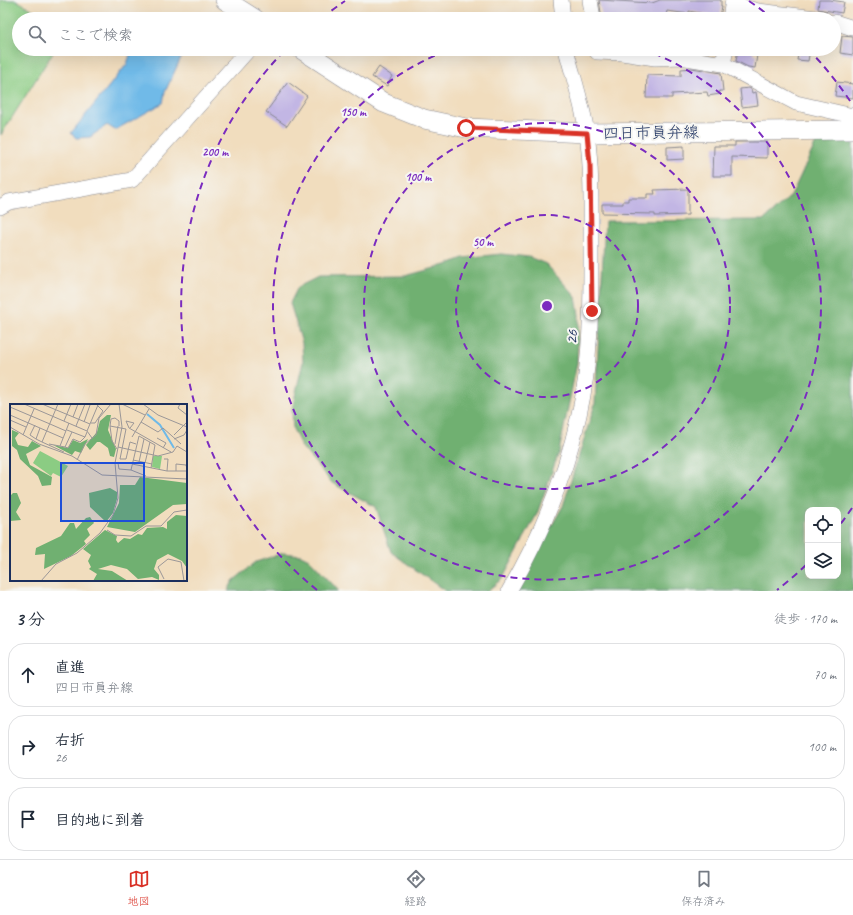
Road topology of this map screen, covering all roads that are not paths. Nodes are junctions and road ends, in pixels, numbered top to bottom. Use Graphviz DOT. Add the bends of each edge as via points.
graph roads {
  1 [pos="225,0"];
  2 [pos="562,0"];
  3 [pos="590,0"];
  4 [pos="733,2"];
  5 [pos="244,12"];
  6 [pos="563,12"];
  7 [pos="592,12"];
  8 [pos="731,12"];
  9 [pos="758,12"];
  10 [pos="841,24"];
  11 [pos="853,28"];
  12 [pos="242,56"];
  13 [pos="312,56"];
  14 [pos="568,56"];
  15 [pos="645,56"];
  16 [pos="725,56"];
  17 [pos="723,64"];
  18 [pos="853,116"];
  19 [pos="853,130"];
  20 [pos="587,133"];
  21 [pos="0,207"];
  22 [pos="509,591"];
  1 -- 5 [label="main road"];
  2 -- 6 [label="street"];
  3 -- 7 [label="street"];
  4 -- 8 [label="street"];
  4 -- 9 [label="street"];
  10 -- 11 [label="street"];
  12 -- 21 [label="street" via="132,180 8,202"];
  13 -- 20 [label="main road, 四日市員弁線" via="384,102 424,119 466,128"];
  14 -- 20 [label="street, 26"];
  15 -- 17 [label="street" via="680,57"];
  16 -- 17 [label="street"];
  17 -- 18 [label="street" via="796,103"];
  19 -- 20 [label="main road, 四日市員弁線"];
  20 -- 22 [label="street, 26" via="590,165 592,311 580,413 570,454 549,513"];
}
